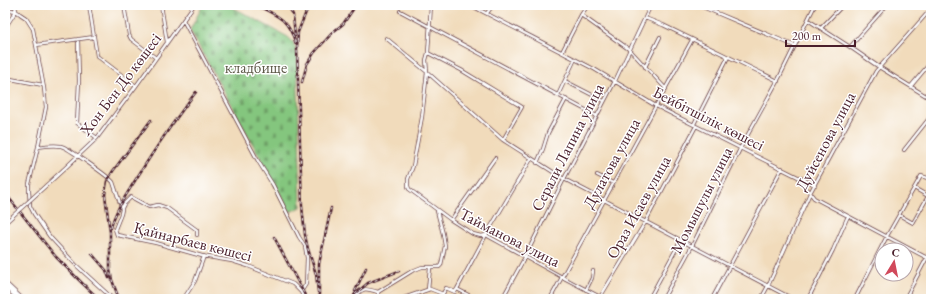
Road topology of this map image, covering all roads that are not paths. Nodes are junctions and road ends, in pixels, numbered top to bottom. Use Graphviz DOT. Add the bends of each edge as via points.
graph roads {
  1 [pos="15,5"];
  2 [pos="88,5"];
  3 [pos="124,5"];
  4 [pos="161,5"];
  5 [pos="194,5"];
  6 [pos="431,5"];
  7 [pos="470,5"];
  8 [pos="493,5"];
  9 [pos="588,5"];
  10 [pos="651,5"];
  11 [pos="698,5"];
  12 [pos="815,5"];
  13 [pos="843,5"];
  14 [pos="887,5"];
  15 [pos="5,9"];
  16 [pos="931,9"];
  17 [pos="400,11"];
  18 [pos="16,12"];
  19 [pos="487,13"];
  20 [pos="581,15"];
  21 [pos="645,18"];
  22 [pos="183,20"];
  23 [pos="808,20"];
  24 [pos="430,26"];
  25 [pos="5,28"];
  26 [pos="821,28"];
  27 [pos="94,37"];
  28 [pos="660,37"];
  29 [pos="386,38"];
  30 [pos="78,39"];
  31 [pos="692,40"];
  32 [pos="167,42"];
  33 [pos="36,45"];
  34 [pos="795,46"];
  35 [pos="850,47"];
  36 [pos="630,50"];
  37 [pos="562,52"];
  38 [pos="428,53"];
  39 [pos="728,57"];
  40 [pos="156,58"];
  41 [pos="575,59"];
  42 [pos="931,62"];
  43 [pos="645,67"];
  44 [pos="879,67"];
  45 [pos="427,72"];
  46 [pos="5,78"];
  47 [pos="565,81"];
  48 [pos="615,81"];
  49 [pos="778,81"];
  50 [pos="44,86"];
  51 [pos="136,86"];
  52 [pos="911,86"];
  53 [pos="666,90"];
  54 [pos="558,95"];
  55 [pos="931,98"];
  56 [pos="566,99"];
  57 [pos="604,101"];
  58 [pos="656,106"];
  59 [pos="597,116"];
  60 [pos="931,116"];
  61 [pos="695,125"];
  62 [pos="97,138"];
  63 [pos="503,140"];
  64 [pos="38,147"];
  65 [pos="741,148"];
  66 [pos="904,150"];
  67 [pos="78,157"];
  68 [pos="495,158"];
  69 [pos="531,159"];
  70 [pos="537,163"];
  71 [pos="782,168"];
  72 [pos="597,175"];
  73 [pos="798,177"];
  74 [pos="564,179"];
  75 [pos="931,179"];
  76 [pos="613,183"];
  77 [pos="815,185"];
  78 [pos="914,188"];
  79 [pos="931,191"];
  80 [pos="810,193"];
  81 [pos="928,196"];
  82 [pos="604,199"];
  83 [pos="122,209"];
  84 [pos="437,210"];
  85 [pos="899,215"];
  86 [pos="848,216"];
  87 [pos="451,220"];
  88 [pos="646,221"];
  89 [pos="5,222"];
  90 [pos="197,235"];
  91 [pos="486,235"];
  92 [pos="887,236"];
  93 [pos="681,240"];
  94 [pos="692,246"];
  95 [pos="931,250"];
  96 [pos="204,256"];
  97 [pos="525,256"];
  98 [pos="926,258"];
  99 [pos="931,260"];
  100 [pos="730,266"];
  101 [pos="430,268"];
  102 [pos="593,271"];
  103 [pos="562,277"];
  104 [pos="5,283"];
  105 [pos="768,286"];
  106 [pos="5,287"];
  107 [pos="458,289"];
  108 [pos="428,290"];
  109 [pos="586,290"];
  110 [pos="301,292"];
  111 [pos="378,292"];
  112 [pos="443,294"];
  113 [pos="186,295"];
  114 [pos="378,298"];
  115 [pos="601,298"];
  116 [pos="21,299"];
  117 [pos="113,299"];
  118 [pos="304,299"];
  119 [pos="354,299"];
  120 [pos="401,299"];
  121 [pos="440,299"];
  122 [pos="476,299"];
  123 [pos="502,299"];
  124 [pos="550,299"];
  125 [pos="649,299"];
  126 [pos="663,299"];
  127 [pos="712,299"];
  128 [pos="761,299"];
  129 [pos="793,299"];
  130 [pos="808,299"];
  131 [pos="855,299"];
  132 [pos="905,299"];
  1 -- 18 [label="street"];
  2 -- 27 [label="street"];
  3 -- 40 [label="street" via="130,39"];
  4 -- 32 [label="street"];
  5 -- 22 [label="street, Хон Бен До көшесі"];
  6 -- 24 [label="street"];
  7 -- 19 [label="street, Бейбітшілік көшесі"];
  8 -- 19 [label="street"];
  9 -- 20 [label="street"];
  10 -- 21 [label="street, Серали Лапина улица"];
  11 -- 34 [label="street"];
  12 -- 23 [label="street, Момышулы улица"];
  13 -- 26 [label="street"];
  14 -- 35 [label="street"];
  15 -- 18 [label="street"];
  16 -- 44 [label="street, Дуйсенова улица"];
  17 -- 24 [label="street"];
  18 -- 25 [label="street"];
  18 -- 33 [label="street" via="30,23"];
  19 -- 37 [label="street, Бейбітшілік көшесі"];
  20 -- 36 [label="street"];
  20 -- 37 [label="street"];
  21 -- 31 [label="street"];
  21 -- 36 [label="street, Серали Лапина улица"];
  22 -- 32 [label="street, Хон Бен До көшесі"];
  22 -- 110 [label="street" via="305,246 306,284"];
  23 -- 26 [label="street"];
  23 -- 34 [label="street, Момышулы улица"];
  24 -- 38 [label="street"];
  24 -- 54 [label="street"];
  26 -- 35 [label="street"];
  27 -- 30 [label="street"];
  27 -- 51 [label="street" via="97,56"];
  28 -- 43 [label="street"];
  29 -- 45 [label="street"];
  30 -- 33 [label="street"];
  30 -- 62 [label="street" via="78,122"];
  31 -- 39 [label="street"];
  31 -- 53 [label="street, Дулатова улица"];
  32 -- 40 [label="street, Хон Бен До көшесі"];
  33 -- 50 [label="street"];
  34 -- 49 [label="street, Момышулы улица"];
  35 -- 44 [label="street"];
  36 -- 43 [label="street"];
  36 -- 48 [label="street, Серали Лапина улица"];
  37 -- 41 [label="street, Бейбітшілік көшесі"];
  38 -- 45 [label="street"];
  38 -- 63 [label="street" via="522,107"];
  39 -- 49 [label="street"];
  39 -- 61 [label="street, Ораз Исаев улица"];
  40 -- 51 [label="street, Хон Бен До көшесі"];
  41 -- 47 [label="street"];
  41 -- 48 [label="street, Бейбітшілік көшесі"];
  42 -- 52 [label="street"];
  43 -- 53 [label="street"];
  44 -- 52 [label="street"];
  44 -- 77 [label="street, Дуйсенова улица"];
  45 -- 63 [label="street"];
  45 -- 84 [label="street, Тайманова улица" via="422,117 408,189"];
  46 -- 50 [label="street"];
  47 -- 54 [label="street"];
  47 -- 57 [label="street"];
  48 -- 57 [label="street, Серали Лапина улица"];
  48 -- 58 [label="street, Бейбітшілік көшесі"];
  49 -- 65 [label="street, Момышулы улица"];
  50 -- 64 [label="street" via="46,107"];
  51 -- 62 [label="street, Хон Бен До көшесі"];
  52 -- 55 [label="street"];
  53 -- 58 [label="street, Дулатова улица"];
  54 -- 56 [label="street"];
  56 -- 59 [label="street"];
  56 -- 70 [label="street" via="548,133"];
  57 -- 59 [label="street, Серали Лапина улица"];
  58 -- 61 [label="street, Бейбітшілік көшесі"];
  58 -- 76 [label="street, Дулатова улица"];
  59 -- 74 [label="street, Серали Лапина улица"];
  60 -- 66 [label="street"];
  61 -- 65 [label="street, Бейбітшілік көшесі"];
  61 -- 88 [label="street, Ораз Исаев улица"];
  62 -- 67 [label="street, Хон Бен До көшесі"];
  63 -- 69 [label="street"];
  64 -- 67 [label="street, Қайнарбаев көшесі" via="62,146"];
  64 -- 117 [label="street" via="29,191 30,206 50,237"];
  65 -- 71 [label="street, Бейбітшілік көшесі"];
  65 -- 94 [label="street, Момышулы улица"];
  67 -- 83 [label="street, Қайнарбаев көшесі" via="113,182"];
  67 -- 89 [label="street, Хон Бен До көшесі, bridge"];
  68 -- 87 [label="street"];
  69 -- 70 [label="street"];
  69 -- 91 [label="street"];
  70 -- 74 [label="street"];
  71 -- 73 [label="street, Бейбітшілік көшесі"];
  71 -- 100 [label="street"];
  72 -- 76 [label="street"];
  73 -- 77 [label="street"];
  73 -- 80 [label="street, Бейбітшілік көшесі"];
  74 -- 82 [label="street"];
  74 -- 97 [label="street, Серали Лапина улица"];
  75 -- 78 [label="street" via="921,176"];
  76 -- 82 [label="street, Дулатова улица"];
  77 -- 80 [label="street, Дуйсенова улица"];
  78 -- 81 [label="street"];
  78 -- 85 [label="street"];
  79 -- 81 [label="street"];
  80 -- 86 [label="street, Бейбітшілік көшесі" via="814,198"];
  80 -- 105 [label="street, Дуйсенова улица"];
  81 -- 85 [label="street" via="913,222"];
  82 -- 88 [label="street"];
  82 -- 103 [label="street, Дулатова улица"];
  83 -- 90 [label="street" via="131,197 149,207 158,205 167,208 197,230"];
  83 -- 96 [label="street, Қайнарбаев көшесі" via="115,228 117,235"];
  84 -- 87 [label="street, Тайманова улица"];
  84 -- 101 [label="street" via="445,246 441,265"];
  85 -- 92 [label="street"];
  86 -- 92 [label="street, Бейбітшілік көшесі"];
  86 -- 130 [label="street"];
  87 -- 91 [label="street, Тайманова улица" via="473,234"];
  88 -- 93 [label="street"];
  88 -- 115 [label="street, Ораз Исаев улица"];
  91 -- 97 [label="street, Тайманова улица"];
  91 -- 107 [label="street"];
  92 -- 98 [label="street, Бейбітшілік көшесі"];
  92 -- 131 [label="street"];
  93 -- 94 [label="street"];
  93 -- 125 [label="street"];
  94 -- 100 [label="street"];
  94 -- 126 [label="street, Момышулы улица"];
  95 -- 98 [label="street"];
  96 -- 110 [label="street, Қайнарбаев көшесі" via="248,266 293,284"];
  96 -- 113 [label="street"];
  97 -- 103 [label="street, Тайманова улица"];
  97 -- 123 [label="street, Серали Лапина улица"];
  98 -- 99 [label="street, Бейбітшілік көшесі"];
  98 -- 132 [label="street"];
  100 -- 105 [label="street"];
  100 -- 127 [label="street"];
  101 -- 108 [label="street"];
  101 -- 111 [label="street" via="422,267 412,271"];
  102 -- 109 [label="street"];
  103 -- 109 [label="street, Тайманова улица"];
  103 -- 124 [label="street, Дулатова улица"];
  104 -- 116 [label="main road"];
  105 -- 128 [label="street, Дуйсенова улица"];
  105 -- 129 [label="street"];
  106 -- 116 [label="main road"];
  107 -- 112 [label="street" via="455,292 446,288"];
  107 -- 122 [label="street"];
  108 -- 112 [label="street"];
  108 -- 120 [label="street"];
  109 -- 115 [label="street, Тайманова улица"];
  110 -- 118 [label="street"];
  111 -- 114 [label="street"];
  111 -- 119 [label="street" via="362,290"];
  112 -- 121 [label="street"];
}
